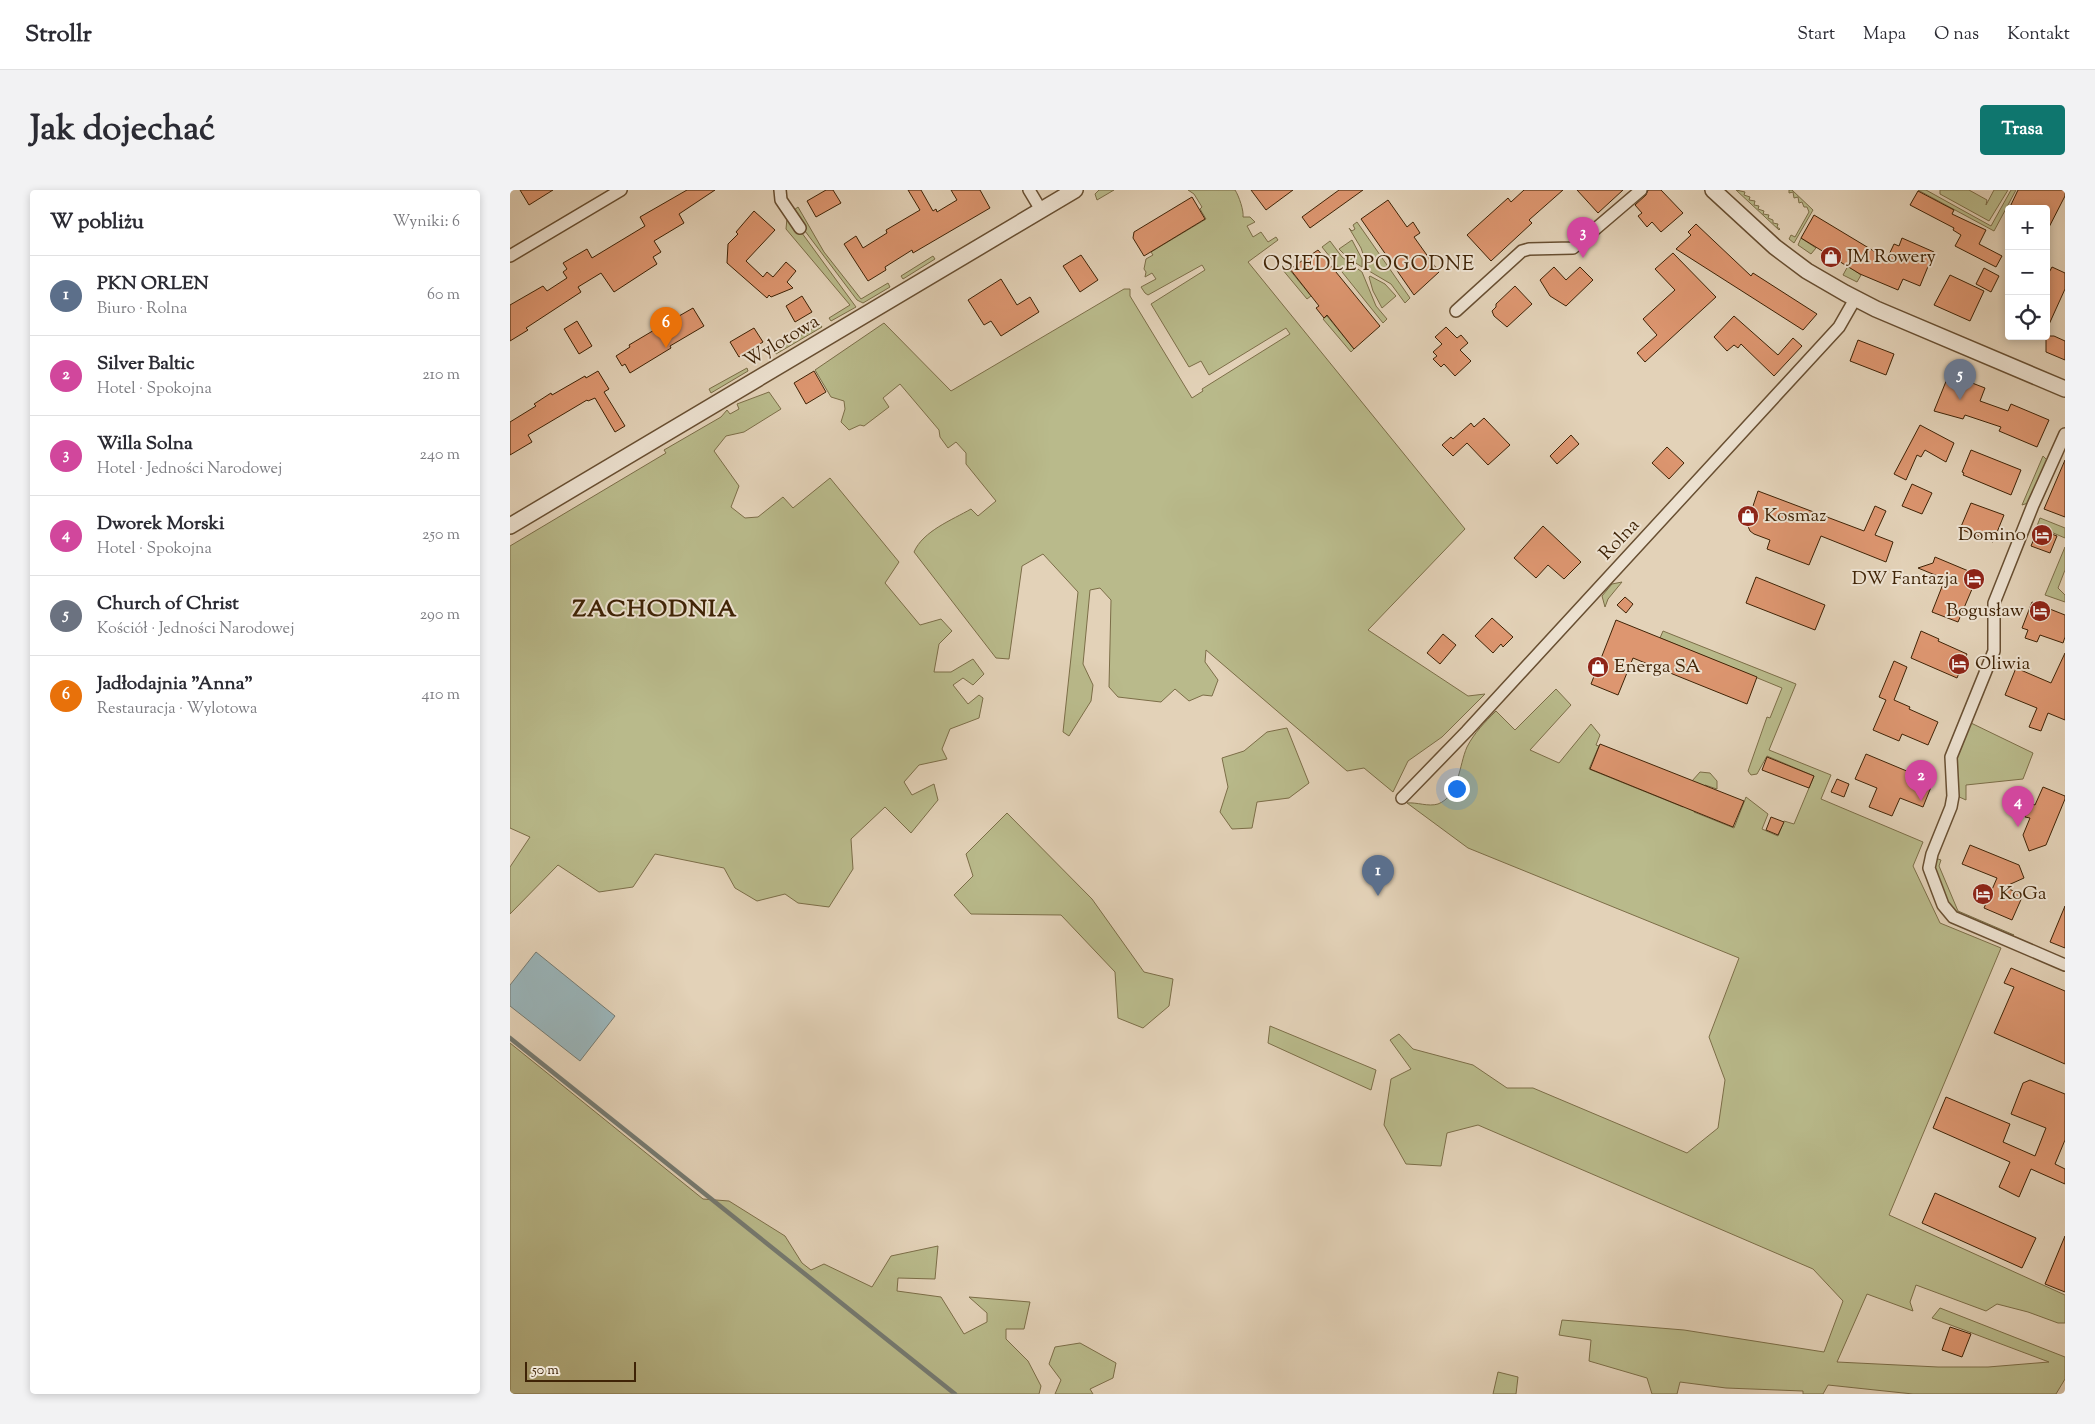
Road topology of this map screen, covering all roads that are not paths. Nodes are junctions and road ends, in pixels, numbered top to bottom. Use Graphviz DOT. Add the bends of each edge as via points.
graph roads {
  1 [pos="621,190"];
  2 [pos="780,190"];
  3 [pos="1029,190"];
  4 [pos="1075,190"];
  5 [pos="1641,190"];
  6 [pos="1713,190"];
  7 [pos="1041,210"];
  8 [pos="800,228"];
  9 [pos="510,256"];
  10 [pos="1855,299"];
  11 [pos="1456,311"];
  12 [pos="2065,389"];
  13 [pos="2065,434"];
  14 [pos="510,526"];
  15 [pos="1402,798"];
  16 [pos="2065,964"];
  1 -- 9 [label="street"];
  2 -- 8 [label="street" via="781,200"];
  3 -- 7 [label="street"];
  4 -- 7 [label="street, Wylotowa"];
  5 -- 11 [label="street" via="1573,248 1522,252"];
  6 -- 10 [label="street" via="1781,252"];
  7 -- 14 [label="street, Wylotowa"];
  10 -- 12 [label="street"];
  10 -- 15 [label="street, Rolna" via="1835,333"];
  13 -- 16 [label="street" via="1994,603 1994,651 1951,757 1951,807 1929,868 1943,905 1953,917"];
}
